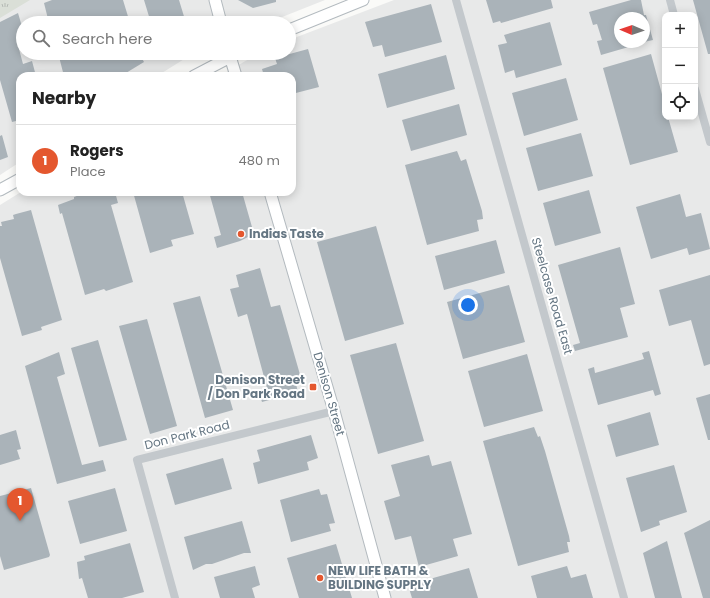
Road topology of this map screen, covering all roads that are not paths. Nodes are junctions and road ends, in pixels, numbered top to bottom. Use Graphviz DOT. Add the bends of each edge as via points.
graph roads {
  1 [pos="215,0"];
  2 [pos="363,0"];
  3 [pos="456,0"];
  4 [pos="670,0"];
  5 [pos="673,12"];
  6 [pos="219,16"];
  7 [pos="296,27"];
  8 [pos="222,60"];
  9 [pos="234,60"];
  10 [pos="201,72"];
  11 [pos="235,72"];
  12 [pos="698,100"];
  13 [pos="710,142"];
  14 [pos="16,181"];
  15 [pos="0,190"];
  16 [pos="271,196"];
  17 [pos="334,411"];
  18 [pos="175,598"];
  19 [pos="385,598"];
  20 [pos="624,598"];
  1 -- 6 [label="street"];
  2 -- 7 [label="street"];
  3 -- 20 [label="street, Steelcase Road East"];
  4 -- 5 [label="street"];
  8 -- 10 [label="street"];
  9 -- 11 [label="street"];
  12 -- 13 [label="street"];
  14 -- 15 [label="street"];
  16 -- 17 [label="street, Denison Street"];
  17 -- 18 [label="street, Don Park Road" via="137,460"];
  17 -- 19 [label="street, Denison Street"];
}
